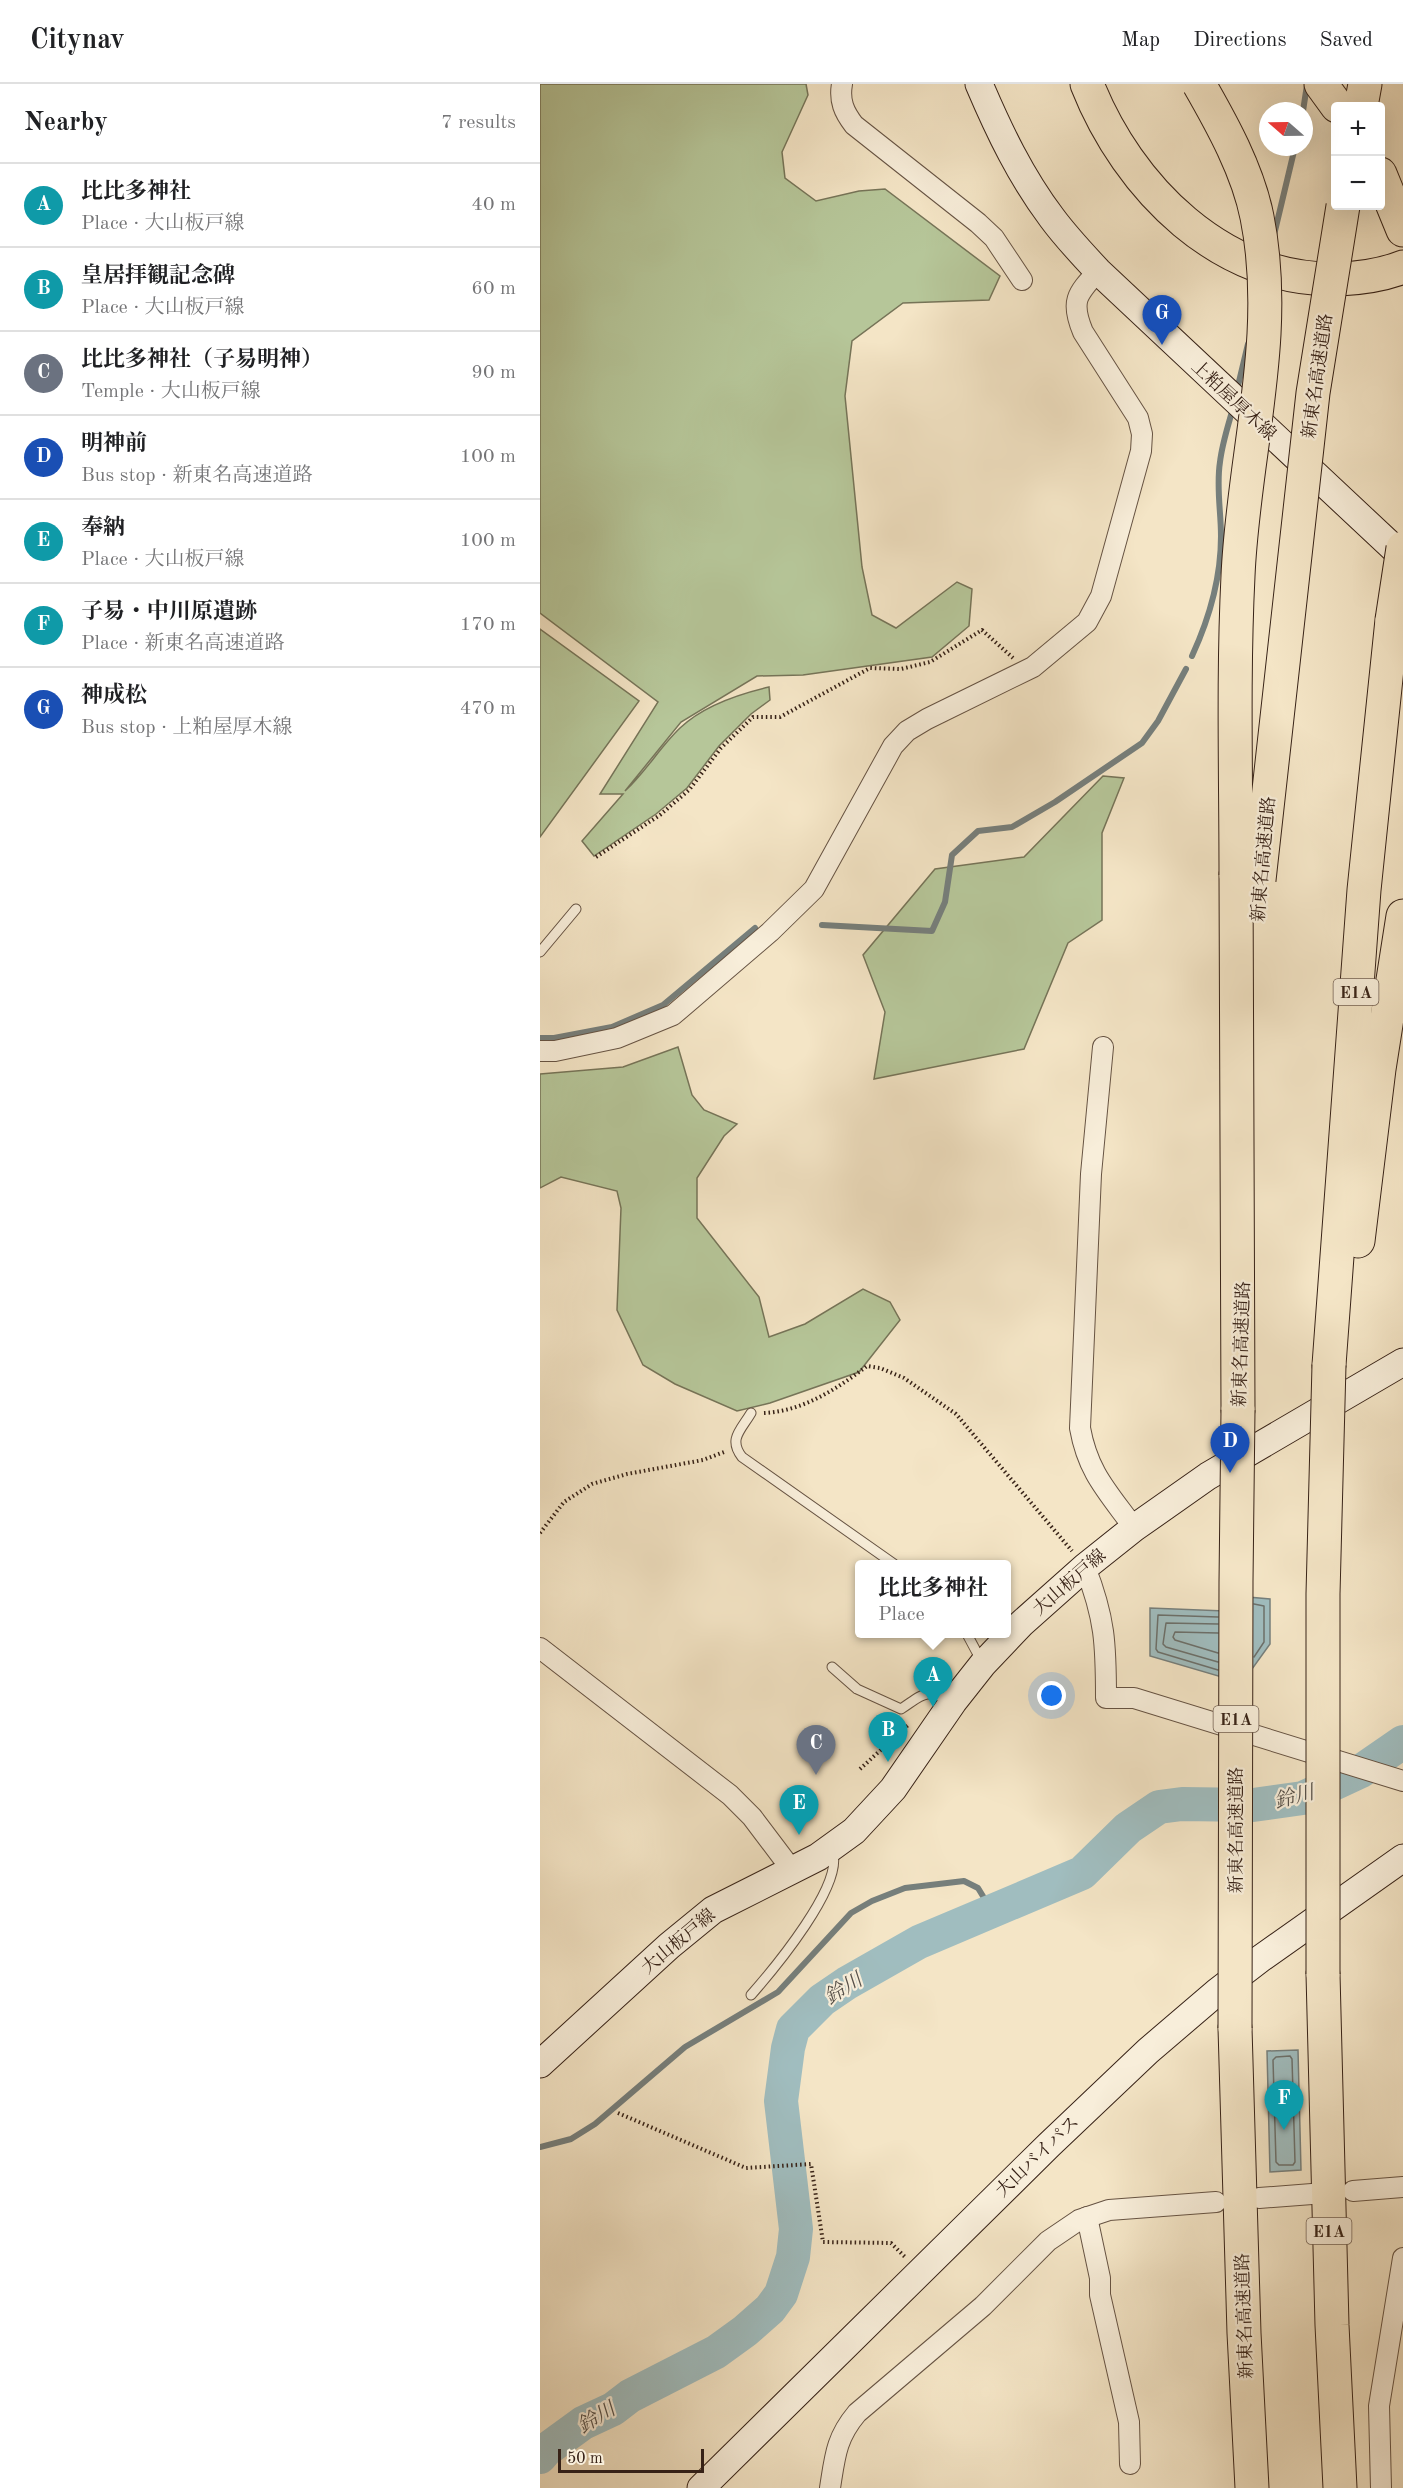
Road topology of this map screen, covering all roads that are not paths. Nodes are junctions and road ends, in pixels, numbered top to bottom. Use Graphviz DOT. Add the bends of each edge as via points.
graph roads {
  1 [pos="842,84"];
  2 [pos="979,84"];
  3 [pos="1087,84"];
  4 [pos="1199,84"];
  5 [pos="1321,84"];
  6 [pos="1365,84"];
  7 [pos="1334,102"];
  8 [pos="1362,102"];
  9 [pos="1385,186"];
  10 [pos="1342,210"];
  11 [pos="1403,230"];
  12 [pos="1403,267"];
  13 [pos="1098,271"];
  14 [pos="1022,280"];
  15 [pos="1403,548"];
  16 [pos="1403,557"];
  17 [pos="1248,878"];
  18 [pos="576,909"];
  19 [pos="1403,916"];
  20 [pos="540,952"];
  21 [pos="1103,1047"];
  22 [pos="540,1051"];
  23 [pos="1338,1361"];
  24 [pos="1403,1362"];
  25 [pos="751,1413"];
  26 [pos="1134,1528"];
  27 [pos="888,1560"];
  28 [pos="1085,1567"];
  29 [pos="1011,1635"];
  30 [pos="969,1638"];
  31 [pos="1008,1638"];
  32 [pos="540,1648"];
  33 [pos="983,1664"];
  34 [pos="832,1667"];
  35 [pos="953,1702"];
  36 [pos="1403,1781"];
  37 [pos="831,1849"];
  38 [pos="1403,1858"];
  39 [pos="792,1870"];
  40 [pos="751,1995"];
  41 [pos="540,2064"];
  42 [pos="1403,2187"];
  43 [pos="1353,2191"];
  44 [pos="1312,2194"];
  45 [pos="1259,2198"];
  46 [pos="1216,2202"];
  47 [pos="1087,2217"];
  48 [pos="1403,2258"];
  49 [pos="1130,2464"];
  50 [pos="701,2488"];
  51 [pos="830,2488"];
  52 [pos="1252,2488"];
  53 [pos="1340,2488"];
  54 [pos="1381,2488"];
  1 -- 14 [label="street" via="843,110 855,125 978,223"];
  2 -- 13 [label="main road, 上粕屋厚木線" via="1023,175 1052,219"];
  3 -- 12 [label="highway" via="1105,124 1148,187 1200,235 1230,253 1259,266 1323,279 1358,278"];
  4 -- 17 [label="highway, bridge" via="1242,171 1257,216 1266,295 1261,381 1238,575"];
  5 -- 7 [label="highway"];
  6 -- 8 [label="highway"];
  9 -- 11 [label="highway"];
  10 -- 17 [label="highway, 新東名高速道路 / E1A, bridge" via="1312,393"];
  13 -- 16 [label="main road, 上粕屋厚木線"];
  13 -- 22 [label="street" via="1079,292 1077,318 1138,418 1142,434 1141,451 1096,609 1087,622 1027,670 907,731 892,746 814,889 673,1015 617,1038"];
  15 -- 23 [label="highway, E1A, bridge" via="1363,902"];
  17 -- 52 [label="highway, 新東名高速道路 / E1A, bridge" via="1248,1124 1236,1581 1235,2028"];
  18 -- 20 [label="lane"];
  19 -- 23 [label="highway"];
  21 -- 26 [label="street" via="1091,1174 1080,1428 1092,1472"];
  23 -- 53 [label="highway, E1A, bridge" via="1323,1594 1323,1974"];
  24 -- 26 [label="main road, 大山板戸線" via="1208,1476"];
  25 -- 27 [label="lane" via="734,1440 742,1457"];
  26 -- 28 [label="main road, 大山板戸線"];
  28 -- 29 [label="main road, 大山板戸線"];
  28 -- 36 [label="street" via="1103,1620 1106,1698 1134,1698"];
  30 -- 33 [label="lane"];
  31 -- 33 [label="main road, 大山板戸線"];
  32 -- 39 [label="street" via="730,1795"];
  33 -- 35 [label="main road, 大山板戸線"];
  34 -- 35 [label="lane" via="857,1689 901,1709 933,1693"];
  35 -- 37 [label="main road, 大山板戸線" via="885,1800"];
  37 -- 39 [label="main road, 大山板戸線"];
  37 -- 40 [label="lane" via="834,1872 796,1940"];
  38 -- 50 [label="main road, 大山バイパス" via="1217,1992 1099,2096"];
  39 -- 41 [label="main road, 大山板戸線" via="713,1910"];
  42 -- 43 [label="street"];
  44 -- 45 [label="street"];
  46 -- 47 [label="street" via="1109,2210"];
  47 -- 49 [label="street" via="1129,2422"];
  47 -- 51 [label="street" via="1048,2241 983,2306 857,2413 843,2430"];
  48 -- 54 [label="street" via="1379,2406"];
}
